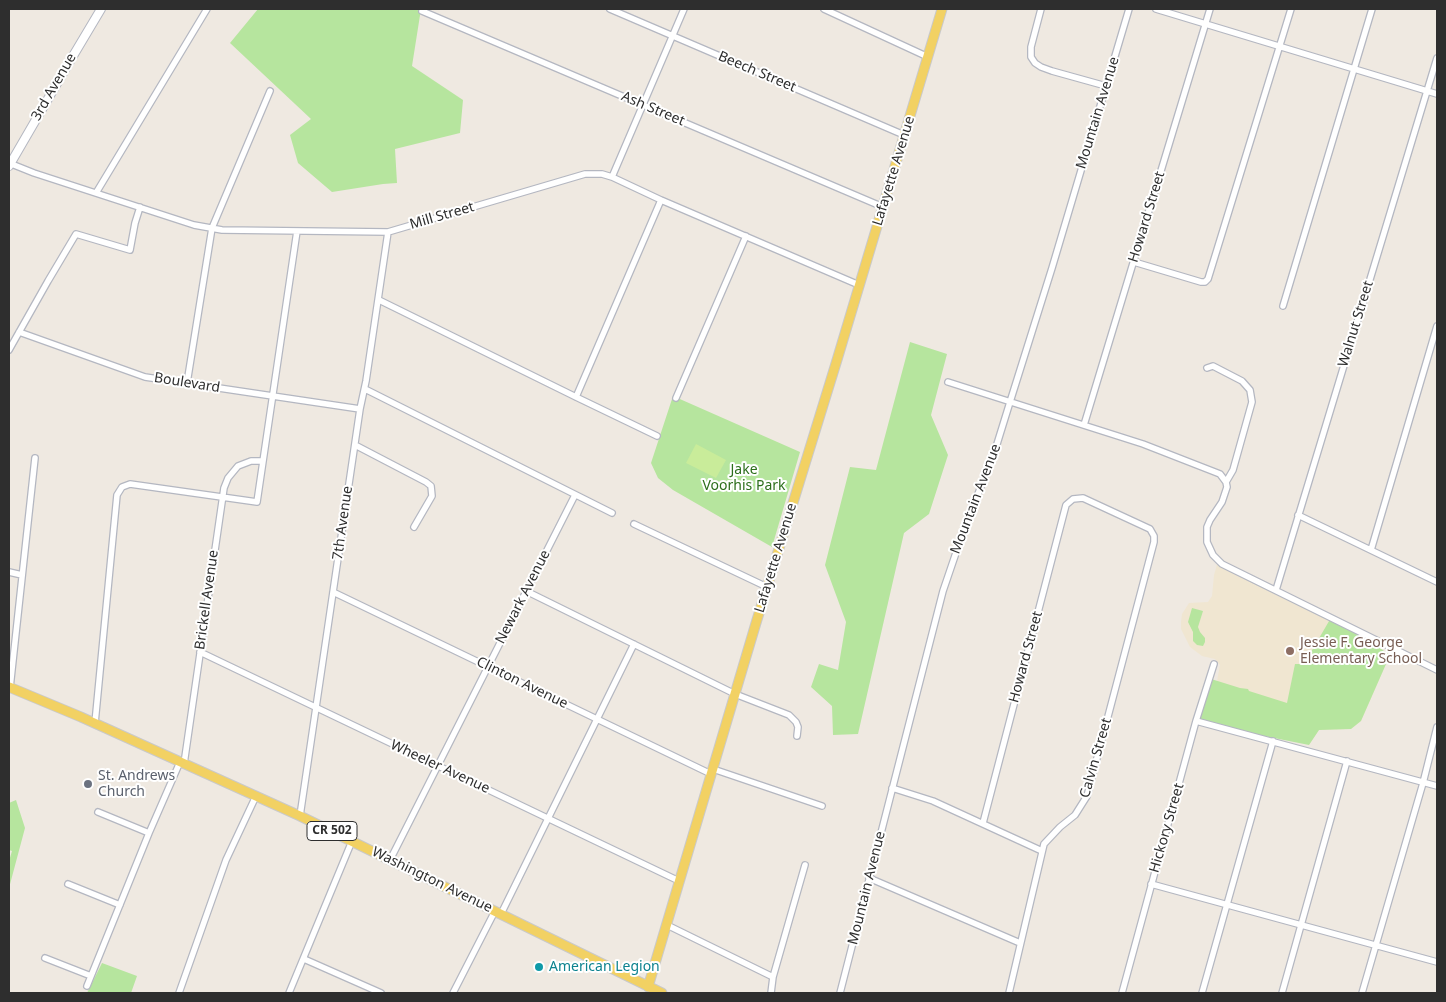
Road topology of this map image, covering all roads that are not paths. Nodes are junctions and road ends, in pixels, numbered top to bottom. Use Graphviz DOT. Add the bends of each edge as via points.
graph roads {
  1 [pos="101,9"];
  2 [pos="207,9"];
  3 [pos="610,9"];
  4 [pos="684,9"];
  5 [pos="824,9"];
  6 [pos="942,9"];
  7 [pos="1041,9"];
  8 [pos="1129,9"];
  9 [pos="1156,9"];
  10 [pos="1210,9"];
  11 [pos="1291,9"];
  12 [pos="1372,9"];
  13 [pos="422,11"];
  14 [pos="1205,24"];
  15 [pos="672,36"];
  16 [pos="1279,46"];
  17 [pos="928,57"];
  18 [pos="1437,58"];
  19 [pos="1354,69"];
  20 [pos="1106,86"];
  21 [pos="270,91"];
  22 [pos="1427,91"];
  23 [pos="1437,94"];
  24 [pos="643,105"];
  25 [pos="904,135"];
  26 [pos="9,164"];
  27 [pos="612,177"];
  28 [pos="96,194"];
  29 [pos="661,200"];
  30 [pos="140,207"];
  31 [pos="883,207"];
  32 [pos="212,228"];
  33 [pos="297,231"];
  34 [pos="388,232"];
  35 [pos="746,236"];
  36 [pos="1134,262"];
  37 [pos="859,284"];
  38 [pos="379,300"];
  39 [pos="1283,306"];
  40 [pos="1437,326"];
  41 [pos="19,332"];
  42 [pos="9,350"];
  43 [pos="1207,368"];
  44 [pos="948,382"];
  45 [pos="187,383"];
  46 [pos="365,389"];
  47 [pos="273,396"];
  48 [pos="576,398"];
  49 [pos="676,398"];
  50 [pos="1010,402"];
  51 [pos="360,409"];
  52 [pos="1084,425"];
  53 [pos="657,436"];
  54 [pos="355,445"];
  55 [pos="36,458"];
  56 [pos="263,462"];
  57 [pos="1226,482"];
  58 [pos="575,495"];
  59 [pos="222,497"];
  60 [pos="612,513"];
  61 [pos="1298,515"];
  62 [pos="634,524"];
  63 [pos="414,527"];
  64 [pos="1154,539"];
  65 [pos="1371,550"];
  66 [pos="9,572"];
  67 [pos="22,575"];
  68 [pos="1437,582"];
  69 [pos="767,587"];
  70 [pos="1276,590"];
  71 [pos="526,591"];
  72 [pos="333,592"];
  73 [pos="634,644"];
  74 [pos="200,652"];
  75 [pos="1214,664"];
  76 [pos="488,666"];
  77 [pos="1437,670"];
  78 [pos="9,687"];
  79 [pos="735,694"];
  80 [pos="316,708"];
  81 [pos="597,719"];
  82 [pos="1196,721"];
  83 [pos="95,723"];
  84 [pos="1437,728"];
  85 [pos="797,736"];
  86 [pos="1273,741"];
  87 [pos="1347,761"];
  88 [pos="182,763"];
  89 [pos="437,766"];
  90 [pos="712,771"];
  91 [pos="1423,783"];
  92 [pos="1437,786"];
  93 [pos="892,788"];
  94 [pos="256,796"];
  95 [pos="822,806"];
  96 [pos="98,812"];
  97 [pos="300,816"];
  98 [pos="548,818"];
  99 [pos="982,823"];
  100 [pos="150,833"];
  101 [pos="352,841"];
  102 [pos="1042,851"];
  103 [pos="390,860"];
  104 [pos="805,865"];
  105 [pos="870,878"];
  106 [pos="680,881"];
  107 [pos="68,884"];
  108 [pos="1151,884"];
  109 [pos="120,905"];
  110 [pos="1227,905"];
  111 [pos="498,913"];
  112 [pos="666,925"];
  113 [pos="1301,925"];
  114 [pos="1020,943"];
  115 [pos="1375,945"];
  116 [pos="45,958"];
  117 [pos="304,959"];
  118 [pos="1437,962"];
  119 [pos="91,976"];
  120 [pos="773,977"];
  121 [pos="87,986"];
  122 [pos="647,990"];
  123 [pos="179,993"];
  124 [pos="289,993"];
  125 [pos="382,993"];
  126 [pos="453,993"];
  127 [pos="662,993"];
  128 [pos="771,993"];
  129 [pos="840,993"];
  130 [pos="1009,993"];
  131 [pos="1122,993"];
  132 [pos="1202,993"];
  133 [pos="1282,993"];
  134 [pos="1362,993"];
  1 -- 26 [label="main road, 3rd Avenue"];
  2 -- 28 [label="street"];
  3 -- 15 [label="street, Beech Street"];
  4 -- 15 [label="street"];
  5 -- 17 [label="street"];
  6 -- 17 [label="main road, Lafayette Avenue"];
  7 -- 20 [label="street" via="1031,47 1035,63"];
  8 -- 20 [label="street, Mountain Avenue"];
  9 -- 14 [label="street"];
  10 -- 14 [label="street, Howard Street"];
  11 -- 16 [label="street"];
  12 -- 19 [label="street"];
  13 -- 24 [label="street, Ash Street"];
  14 -- 16 [label="street"];
  14 -- 36 [label="street, Howard Street"];
  15 -- 24 [label="street"];
  15 -- 25 [label="street, Beech Street"];
  16 -- 19 [label="street"];
  16 -- 36 [label="street" via="1208,278 1201,282"];
  17 -- 25 [label="main road, Lafayette Avenue"];
  18 -- 22 [label="street, Walnut Street"];
  19 -- 22 [label="street"];
  19 -- 39 [label="street"];
  20 -- 50 [label="street, Mountain Avenue"];
  21 -- 32 [label="street"];
  22 -- 23 [label="street"];
  22 -- 61 [label="street, Walnut Street"];
  24 -- 27 [label="street"];
  24 -- 31 [label="street, Ash Street"];
  25 -- 31 [label="main road, Lafayette Avenue"];
  26 -- 28 [label="street, Mill Street"];
  27 -- 29 [label="street, Mill Street"];
  27 -- 34 [label="street, Mill Street" via="585,174"];
  28 -- 30 [label="street, Mill Street"];
  29 -- 35 [label="street, Mill Street"];
  29 -- 48 [label="street"];
  30 -- 32 [label="street, Mill Street"];
  30 -- 41 [label="street" via="130,250 76,234"];
  31 -- 37 [label="main road, Lafayette Avenue"];
  32 -- 33 [label="street, Mill Street"];
  32 -- 45 [label="street"];
  33 -- 34 [label="street, Mill Street"];
  33 -- 47 [label="street"];
  34 -- 38 [label="street, 7th Avenue"];
  35 -- 37 [label="street, Mill Street"];
  35 -- 49 [label="street"];
  36 -- 52 [label="street, Howard Street"];
  37 -- 69 [label="main road, Lafayette Avenue"];
  38 -- 46 [label="street, 7th Avenue"];
  38 -- 48 [label="street"];
  40 -- 65 [label="street"];
  41 -- 42 [label="street"];
  41 -- 45 [label="street, Boulevard" via="145,377"];
  43 -- 57 [label="street" via="1213,366 1242,381 1252,396 1233,470"];
  44 -- 50 [label="street"];
  45 -- 47 [label="street, Boulevard"];
  46 -- 51 [label="street, 7th Avenue"];
  46 -- 58 [label="street"];
  47 -- 51 [label="street, Boulevard"];
  47 -- 56 [label="street"];
  48 -- 53 [label="street"];
  50 -- 52 [label="street"];
  50 -- 93 [label="street, Mountain Avenue" via="948,575"];
  51 -- 54 [label="street, 7th Avenue"];
  52 -- 57 [label="street" via="1220,474"];
  54 -- 63 [label="street" via="431,486 432,496"];
  54 -- 72 [label="street, 7th Avenue"];
  55 -- 67 [label="street"];
  56 -- 59 [label="street, Brickell Avenue" via="251,461 238,466 228,478"];
  56 -- 59 [label="street" via="257,502"];
  57 -- 70 [label="street" via="1222,502 1207,530 1209,549 1218,561"];
  58 -- 60 [label="street"];
  58 -- 71 [label="street, Newark Avenue"];
  59 -- 74 [label="street, Brickell Avenue"];
  59 -- 83 [label="street" via="130,484 122,487 117,495"];
  61 -- 65 [label="street"];
  61 -- 70 [label="street, Walnut Street"];
  62 -- 69 [label="street"];
  64 -- 99 [label="street, Howard Street" via="1150,529 1082,498 1078,497 1066,505"];
  64 -- 102 [label="street, Calvin Street" via="1087,796 1075,815 1044,844"];
  65 -- 68 [label="street"];
  66 -- 67 [label="street"];
  67 -- 78 [label="street"];
  69 -- 79 [label="main road, Lafayette Avenue"];
  70 -- 77 [label="street"];
  71 -- 73 [label="street"];
  71 -- 76 [label="street, Newark Avenue"];
  72 -- 76 [label="street, Clinton Avenue"];
  72 -- 80 [label="street, 7th Avenue"];
  73 -- 79 [label="street"];
  73 -- 81 [label="street"];
  74 -- 80 [label="street, Wheeler Avenue"];
  74 -- 88 [label="street, Brickell Avenue"];
  75 -- 82 [label="street, Hickory Street"];
  76 -- 81 [label="street, Clinton Avenue"];
  76 -- 89 [label="street, Newark Avenue"];
  78 -- 83 [label="main road, Washington Avenue / CR 502"];
  79 -- 85 [label="street" via="789,715 798,727"];
  79 -- 90 [label="main road, Lafayette Avenue"];
  80 -- 89 [label="street, Wheeler Avenue"];
  80 -- 97 [label="street, 7th Avenue"];
  81 -- 90 [label="street, Clinton Avenue"];
  81 -- 98 [label="street"];
  82 -- 86 [label="street"];
  82 -- 108 [label="street, Hickory Street"];
  83 -- 88 [label="main road, Washington Avenue / CR 502"];
  84 -- 91 [label="street"];
  86 -- 87 [label="street"];
  86 -- 110 [label="street"];
  87 -- 91 [label="street"];
  87 -- 113 [label="street"];
  88 -- 94 [label="main road, Washington Avenue / CR 502"];
  88 -- 100 [label="street, Brickell Avenue"];
  89 -- 98 [label="street, Wheeler Avenue"];
  89 -- 103 [label="street, Newark Avenue"];
  90 -- 95 [label="street, Clinton Avenue"];
  90 -- 106 [label="main road, Lafayette Avenue"];
  91 -- 92 [label="street"];
  91 -- 115 [label="street"];
  93 -- 99 [label="street" via="933,801"];
  93 -- 105 [label="street, Mountain Avenue"];
  94 -- 97 [label="main road, Washington Avenue / CR 502"];
  94 -- 123 [label="street" via="226,860"];
  96 -- 100 [label="street"];
  97 -- 101 [label="main road, Washington Avenue / CR 502"];
  98 -- 106 [label="street, Wheeler Avenue"];
  98 -- 111 [label="street"];
  99 -- 102 [label="street"];
  100 -- 109 [label="street, Brickell Avenue"];
  101 -- 103 [label="main road, Washington Avenue / CR 502"];
  101 -- 117 [label="street"];
  102 -- 114 [label="street, Calvin Street"];
  103 -- 111 [label="main road, Washington Avenue / CR 502"];
  104 -- 120 [label="street"];
  105 -- 114 [label="street"];
  105 -- 129 [label="street, Mountain Avenue"];
  106 -- 112 [label="main road, Lafayette Avenue"];
  107 -- 109 [label="street"];
  108 -- 110 [label="street"];
  108 -- 131 [label="street, Hickory Street"];
  109 -- 119 [label="street, Brickell Avenue"];
  110 -- 113 [label="street"];
  110 -- 132 [label="street"];
  111 -- 122 [label="main road, Washington Avenue / CR 502"];
  111 -- 126 [label="street"];
  112 -- 120 [label="street"];
  112 -- 122 [label="main road, Lafayette Avenue"];
  113 -- 115 [label="street"];
  113 -- 133 [label="street"];
  114 -- 130 [label="street, Calvin Street"];
  115 -- 118 [label="street"];
  115 -- 134 [label="street"];
  116 -- 119 [label="street"];
  117 -- 124 [label="street"];
  117 -- 125 [label="street"];
  119 -- 121 [label="street, Brickell Avenue"];
  120 -- 128 [label="street"];
  122 -- 127 [label="main road, Washington Avenue / CR 502"];
}
